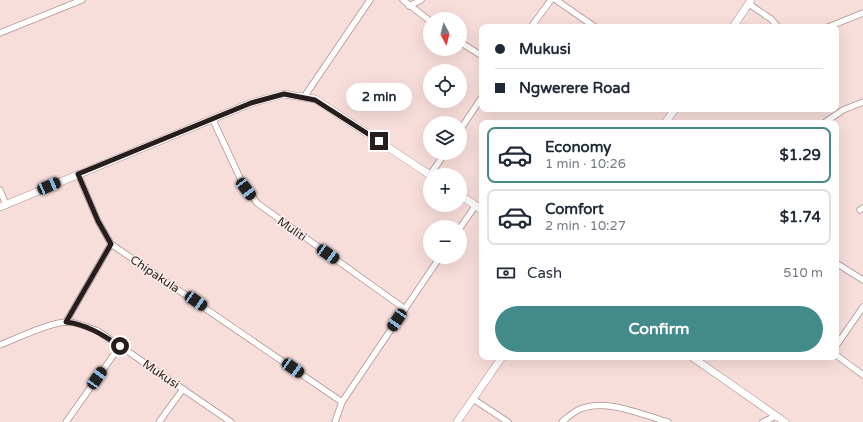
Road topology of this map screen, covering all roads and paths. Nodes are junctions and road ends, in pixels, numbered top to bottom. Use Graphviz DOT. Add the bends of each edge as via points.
graph roads {
  1 [pos="82,0"];
  2 [pos="370,0"];
  3 [pos="403,0"];
  4 [pos="421,0"];
  5 [pos="551,0"];
  6 [pos="556,0"];
  7 [pos="750,2"];
  8 [pos="409,6"];
  9 [pos="863,13"];
  10 [pos="423,16"];
  11 [pos="534,24"];
  12 [pos="591,24"];
  13 [pos="735,24"];
  14 [pos="775,24"];
  15 [pos="836,24"];
  16 [pos="0,33"];
  17 [pos="467,46"];
  18 [pos="479,54"];
  19 [pos="304,96"];
  20 [pos="479,102"];
  21 [pos="863,102"];
  22 [pos="213,120"];
  23 [pos="467,120"];
  24 [pos="828,120"];
  25 [pos="423,170"];
  26 [pos="78,174"];
  27 [pos="0,190"];
  28 [pos="467,199"];
  29 [pos="3,206"];
  30 [pos="479,207"];
  31 [pos="467,220"];
  32 [pos="111,244"];
  33 [pos="435,264"];
  34 [pos="839,265"];
  35 [pos="863,280"];
  36 [pos="863,307"];
  37 [pos="405,308"];
  38 [pos="66,322"];
  39 [pos="839,342"];
  40 [pos="0,345"];
  41 [pos="120,346"];
  42 [pos="839,357"];
  43 [pos="500,360"];
  44 [pos="696,360"];
  45 [pos="863,375"];
  46 [pos="183,389"];
  47 [pos="473,399"];
  48 [pos="342,402"];
  49 [pos="776,416"];
  50 [pos="66,422"];
  51 [pos="160,422"];
  52 [pos="231,422"];
  53 [pos="335,422"];
  54 [pos="457,422"];
  55 [pos="508,422"];
  56 [pos="562,422"];
  57 [pos="668,422"];
  58 [pos="763,422"];
  59 [pos="785,422"];
  1 -- 16 [label="street"];
  2 -- 19 [label="street"];
  3 -- 8 [label="street"];
  4 -- 8 [label="street"];
  5 -- 11 [label="street"];
  6 -- 12 [label="street"];
  7 -- 13 [label="street"];
  7 -- 14 [label="street"];
  8 -- 10 [label="street"];
  9 -- 15 [label="street"];
  17 -- 18 [label="street"];
  19 -- 22 [label="street" via="272,96"];
  19 -- 25 [label="street" via="315,100"];
  20 -- 23 [label="street"];
  21 -- 24 [label="street" via="843,110"];
  22 -- 26 [label="street"];
  22 -- 37 [label="street, Muliti" via="241,180 257,203"];
  26 -- 29 [label="street"];
  26 -- 32 [label="street, Chipakula"];
  27 -- 29 [label="street"];
  28 -- 30 [label="street"];
  30 -- 31 [label="street"];
  32 -- 38 [label="street"];
  32 -- 48 [label="street, Chipakula"];
  33 -- 37 [label="street"];
  34 -- 35 [label="street"];
  36 -- 39 [label="street"];
  37 -- 48 [label="street"];
  38 -- 40 [label="street"];
  38 -- 41 [label="street, Mukusi" via="74,322 98,331"];
  41 -- 46 [label="street, Mukusi"];
  41 -- 50 [label="street"];
  42 -- 45 [label="street"];
  43 -- 47 [label="street"];
  44 -- 49 [label="street"];
  46 -- 51 [label="street"];
  46 -- 52 [label="street, Mukusi"];
  47 -- 54 [label="street"];
  47 -- 55 [label="street"];
  48 -- 53 [label="street"];
  49 -- 58 [label="street"];
  49 -- 59 [label="street"];
  56 -- 57 [label="street" via="579,409 593,406 618,408"];
}
